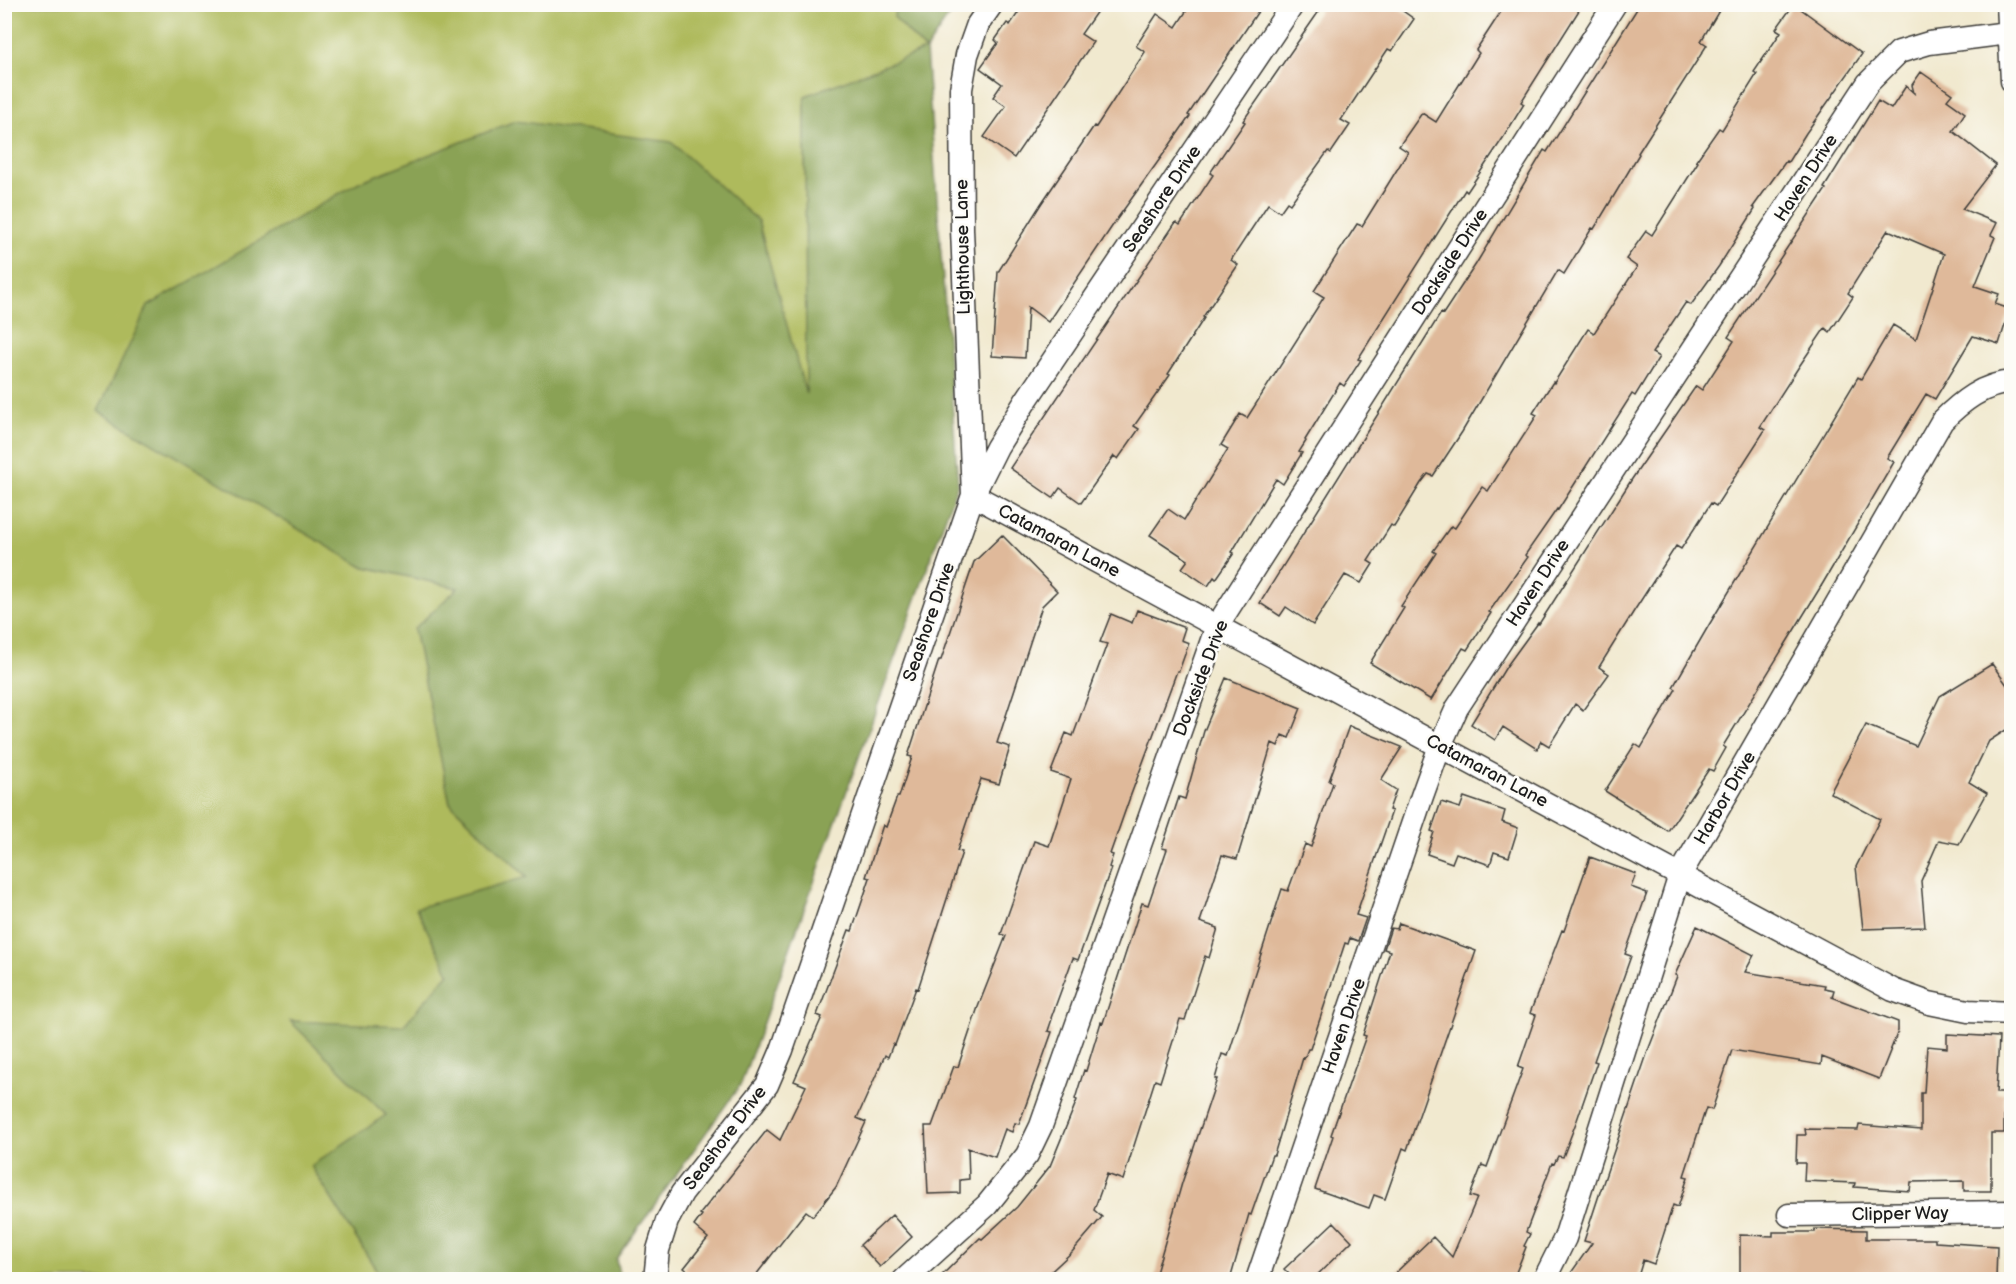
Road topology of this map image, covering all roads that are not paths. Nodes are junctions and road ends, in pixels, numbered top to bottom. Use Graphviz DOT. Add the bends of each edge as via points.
graph roads {
  1 [pos="992,4"];
  2 [pos="1293,4"];
  3 [pos="1615,4"];
  4 [pos="2008,4"];
  5 [pos="2008,33"];
  6 [pos="2012,81"];
  7 [pos="2012,382"];
  8 [pos="973,495"];
  9 [pos="1217,626"];
  10 [pos="1440,746"];
  11 [pos="1680,875"];
  12 [pos="2012,1013"];
  13 [pos="2012,1212"];
  14 [pos="1789,1215"];
  15 [pos="655,1280"];
  16 [pos="904,1280"];
  17 [pos="1257,1280"];
  18 [pos="1544,1280"];
  1 -- 8 [label="street, Lighthouse Lane" via="978,24 961,89 962,241"];
  2 -- 8 [label="street, Seashore Drive" via="1025,402"];
  3 -- 9 [label="street, Dockside Drive"];
  4 -- 5 [label="street"];
  5 -- 6 [label="street"];
  5 -- 10 [label="street, Haven Drive" via="1929,43 1899,52 1868,83 1482,668 1457,708"];
  7 -- 11 [label="street, Harbor Drive" via="1999,383 1964,399 1942,421"];
  8 -- 9 [label="street, Catamaran Lane"];
  8 -- 15 [label="street, Seashore Drive" via="782,1050 767,1084 667,1221 658,1250"];
  9 -- 10 [label="street, Catamaran Lane"];
  9 -- 16 [label="street, Dockside Drive" via="1027,1155 987,1205"];
  10 -- 11 [label="street, Catamaran Lane"];
  10 -- 17 [label="street, Haven Drive"];
  11 -- 12 [label="street, Catamaran Lane" via="1893,990 1968,1011"];
  11 -- 18 [label="street, Harbor Drive" via="1565,1238"];
  13 -- 14 [label="street, Clipper Way"];
}
